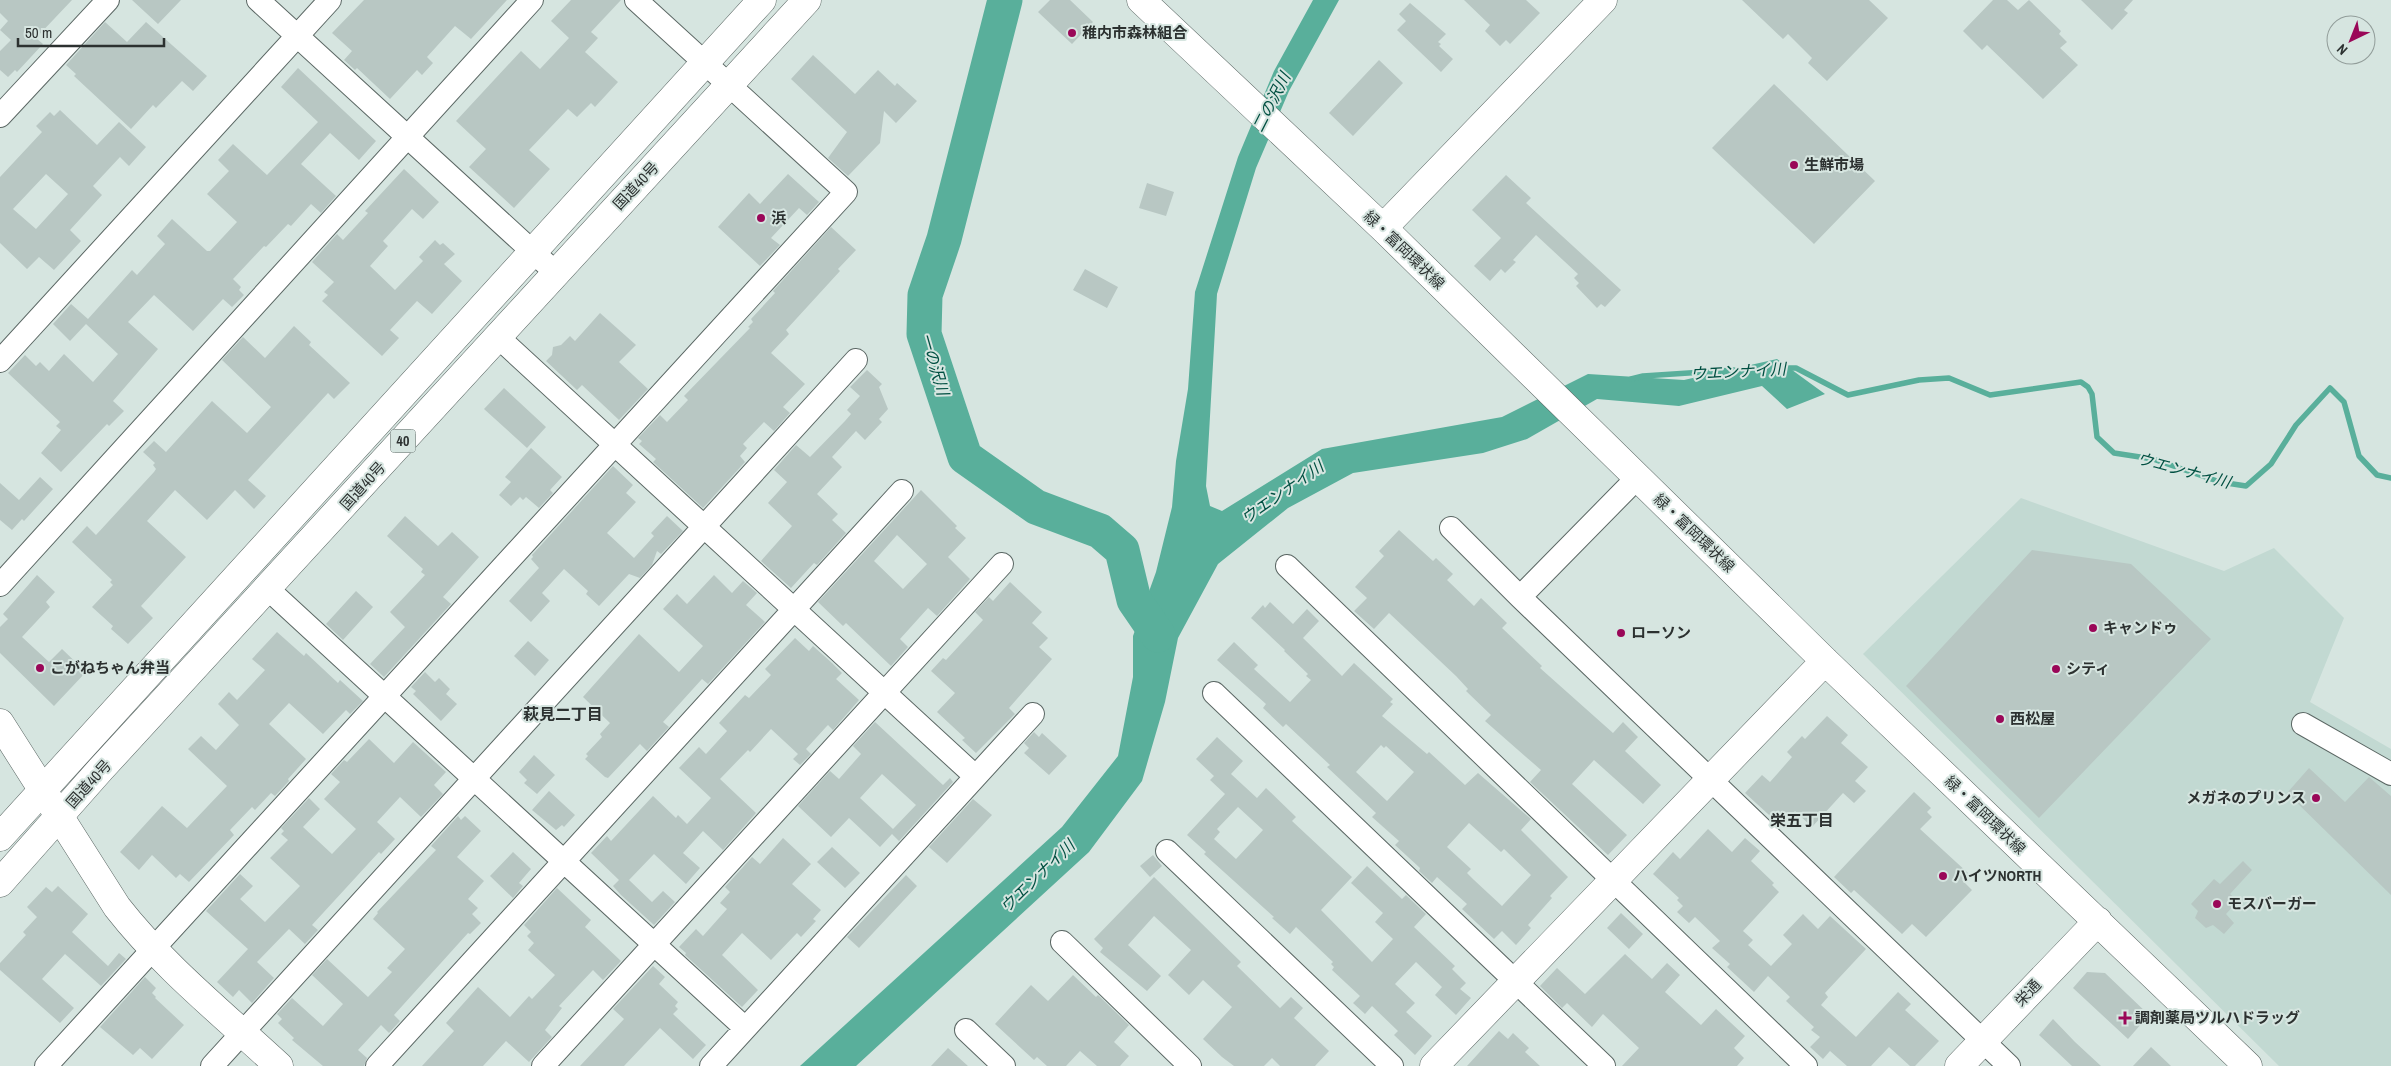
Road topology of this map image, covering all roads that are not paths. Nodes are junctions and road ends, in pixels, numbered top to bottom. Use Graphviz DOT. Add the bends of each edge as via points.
graph roads {
  1 [pos="108,0"];
  2 [pos="258,0"];
  3 [pos="330,0"];
  4 [pos="532,0"];
  5 [pos="636,0"];
  6 [pos="762,0"];
  7 [pos="807,0"];
  8 [pos="1140,0"];
  9 [pos="1603,0"];
  10 [pos="297,36"];
  11 [pos="704,64"];
  12 [pos="728,85"];
  13 [pos="0,116"];
  14 [pos="407,138"];
  15 [pos="1382,228"];
  16 [pos="532,251"];
  17 [pos="556,273"];
  18 [pos="498,337"];
  19 [pos="856,360"];
  20 [pos="0,361"];
  21 [pos="614,445"];
  22 [pos="1637,478"];
  23 [pos="902,491"];
  24 [pos="704,527"];
  25 [pos="1451,528"];
  26 [pos="1002,564"];
  27 [pos="1287,566"];
  28 [pos="0,585"];
  29 [pos="268,589"];
  30 [pos="1520,597"];
  31 [pos="794,610"];
  32 [pos="1825,661"];
  33 [pos="884,692"];
  34 [pos="1214,693"];
  35 [pos="383,696"];
  36 [pos="1033,714"];
  37 [pos="0,723"];
  38 [pos="2303,724"];
  39 [pos="2391,774"];
  40 [pos="975,776"];
  41 [pos="474,778"];
  42 [pos="1710,779"];
  43 [pos="43,790"];
  44 [pos="60,816"];
  45 [pos="0,837"];
  46 [pos="1167,851"];
  47 [pos="564,861"];
  48 [pos="1613,880"];
  49 [pos="0,883"];
  50 [pos="2098,921"];
  51 [pos="1062,942"];
  52 [pos="654,943"];
  53 [pos="153,949"];
  54 [pos="1516,981"];
  55 [pos="745,1028"];
  56 [pos="966,1030"];
  57 [pos="243,1033"];
  58 [pos="1983,1041"];
  59 [pos="46,1066"];
  60 [pos="212,1066"];
  61 [pos="279,1066"];
  62 [pos="376,1066"];
  63 [pos="543,1066"];
  64 [pos="711,1066"];
  65 [pos="1004,1066"];
  66 [pos="1190,1066"];
  67 [pos="1392,1066"];
  68 [pos="1434,1066"];
  69 [pos="1604,1066"];
  70 [pos="1806,1066"];
  71 [pos="1959,1066"];
  72 [pos="2009,1066"];
  73 [pos="2248,1066"];
  1 -- 13 [label="street"];
  2 -- 10 [label="street"];
  3 -- 10 [label="street"];
  4 -- 14 [label="street"];
  5 -- 11 [label="street"];
  6 -- 11 [label="main road, 国道40号 / 40"];
  7 -- 12 [label="main road, 国道40号 / 40"];
  8 -- 15 [label="main road, 緑・富岡環状線"];
  9 -- 15 [label="main road"];
  10 -- 14 [label="street"];
  10 -- 20 [label="street"];
  11 -- 12 [label="street"];
  11 -- 16 [label="main road, 国道40号 / 40"];
  12 -- 17 [label="main road, 国道40号 / 40"];
  12 -- 21 [label="street" via="846,192"];
  14 -- 16 [label="street"];
  14 -- 28 [label="street"];
  15 -- 22 [label="main road, 緑・富岡環状線"];
  16 -- 17 [label="street"];
  16 -- 43 [label="main road, 国道40号 / 40"];
  17 -- 18 [label="main road, 国道40号 / 40"];
  18 -- 21 [label="street"];
  18 -- 29 [label="main road, 国道40号 / 40"];
  19 -- 24 [label="street"];
  21 -- 24 [label="street"];
  21 -- 35 [label="street"];
  22 -- 30 [label="street"];
  22 -- 32 [label="main road, 緑・富岡環状線"];
  23 -- 31 [label="street"];
  24 -- 31 [label="street"];
  24 -- 41 [label="street"];
  25 -- 30 [label="street"];
  26 -- 33 [label="street"];
  27 -- 48 [label="street"];
  29 -- 35 [label="street"];
  29 -- 44 [label="main road, 国道40号 / 40"];
  30 -- 42 [label="street"];
  31 -- 33 [label="street"];
  31 -- 47 [label="street"];
  32 -- 42 [label="main road"];
  32 -- 50 [label="main road, 緑・富岡環状線"];
  33 -- 40 [label="street"];
  33 -- 52 [label="street"];
  34 -- 54 [label="street"];
  35 -- 41 [label="street"];
  35 -- 53 [label="street"];
  36 -- 40 [label="street"];
  37 -- 43 [label="main road"];
  38 -- 39 [label="street"];
  40 -- 55 [label="street"];
  41 -- 47 [label="street"];
  41 -- 57 [label="street"];
  42 -- 48 [label="main road"];
  42 -- 58 [label="street"];
  43 -- 44 [label="main road"];
  43 -- 45 [label="main road, 国道40号 / 40"];
  44 -- 49 [label="main road, 国道40号 / 40"];
  44 -- 53 [label="main road" via="117,907"];
  46 -- 67 [label="street"];
  47 -- 52 [label="street"];
  47 -- 62 [label="street"];
  48 -- 54 [label="main road"];
  48 -- 70 [label="street"];
  50 -- 58 [label="main road, 栄通"];
  50 -- 73 [label="main road, 緑・富岡環状線"];
  51 -- 66 [label="street"];
  52 -- 55 [label="street"];
  52 -- 63 [label="street"];
  53 -- 57 [label="main road"];
  53 -- 59 [label="street"];
  54 -- 68 [label="main road"];
  54 -- 69 [label="street"];
  55 -- 64 [label="street"];
  56 -- 65 [label="street"];
  57 -- 60 [label="street"];
  57 -- 61 [label="main road"];
  58 -- 71 [label="main road, 栄通"];
  58 -- 72 [label="street"];
}
